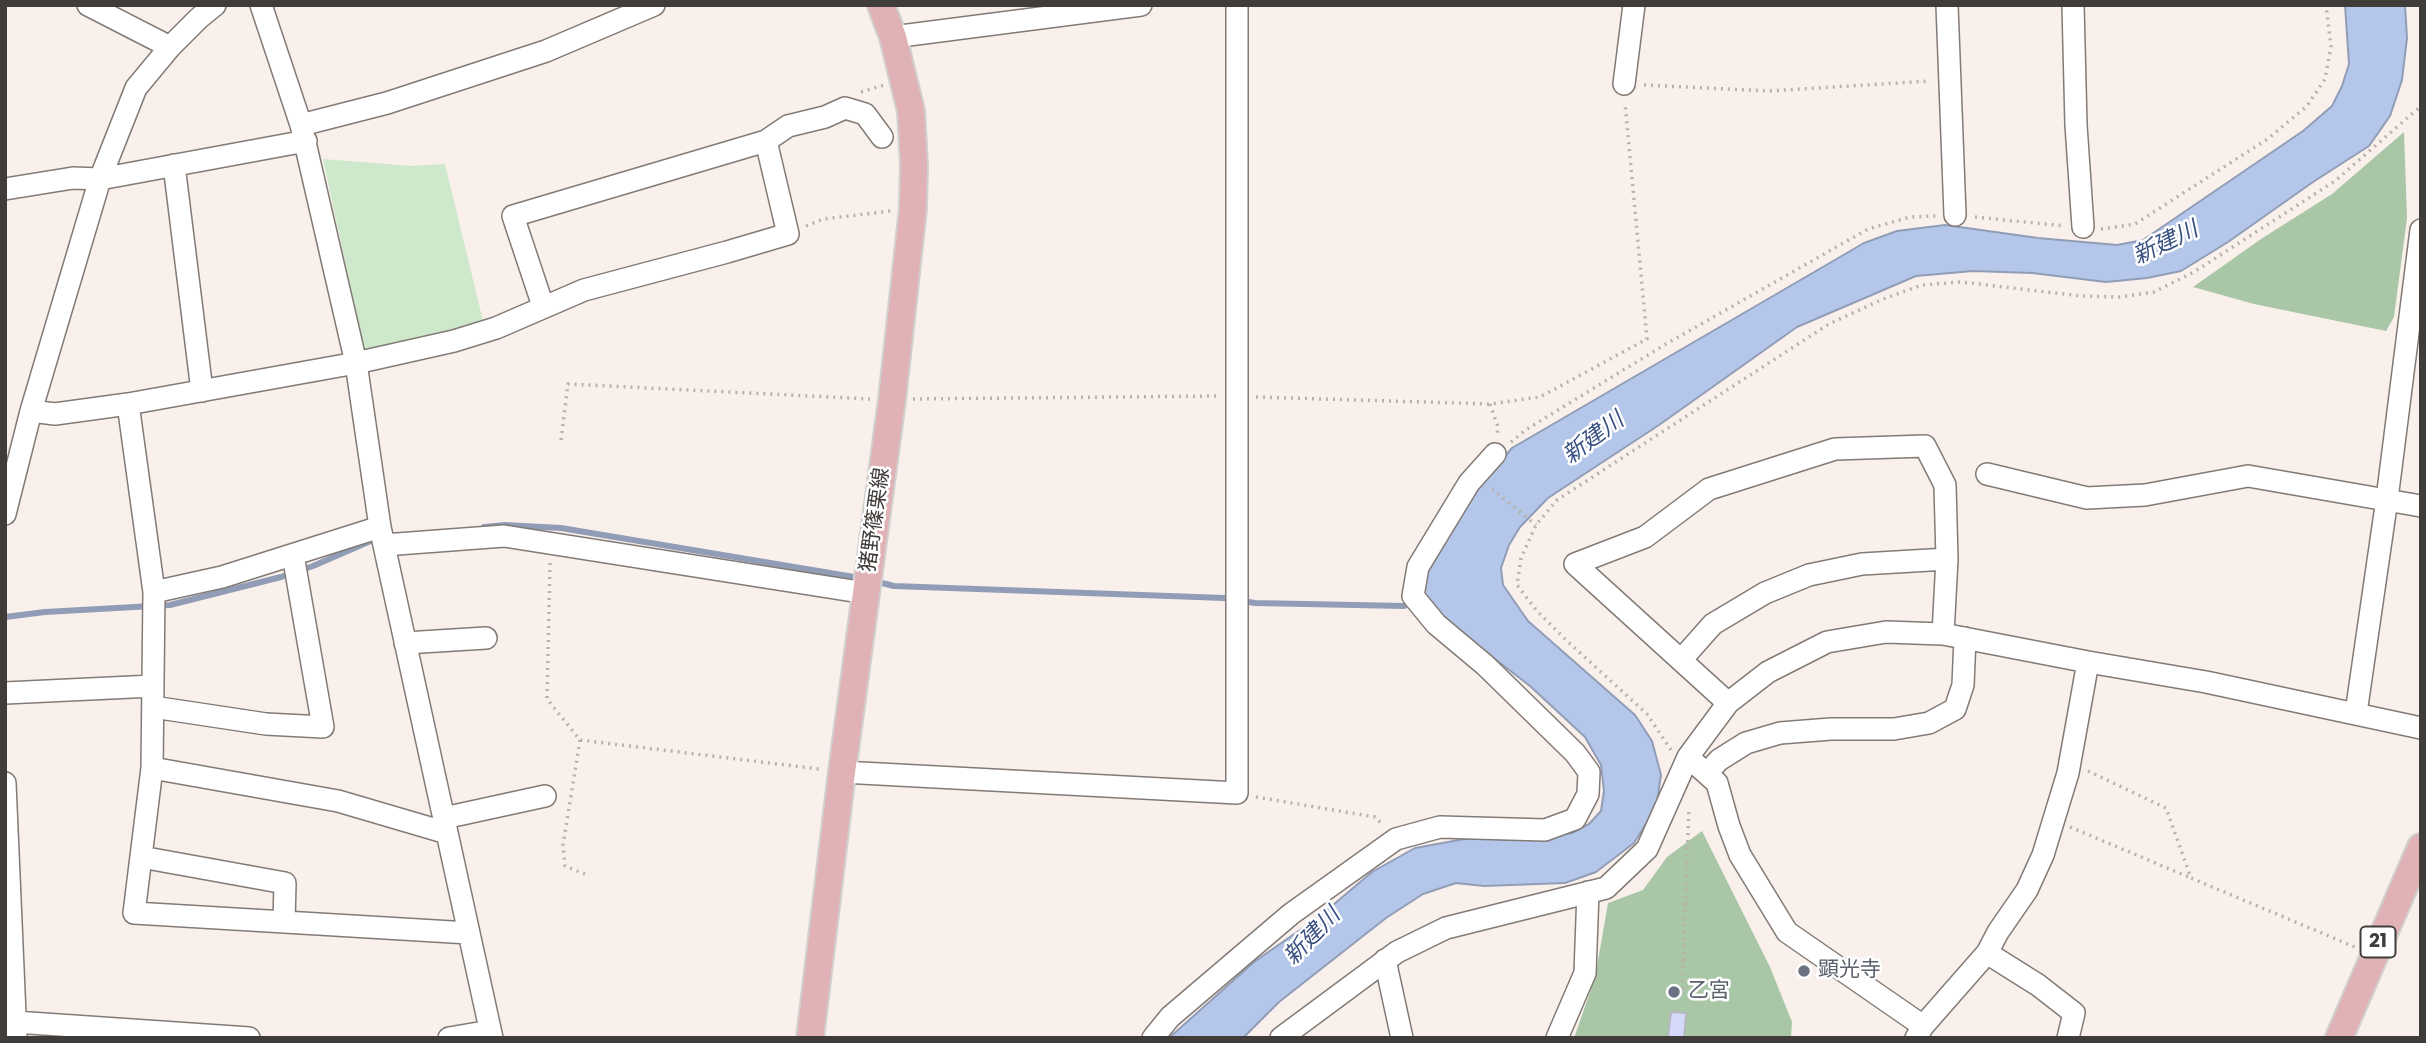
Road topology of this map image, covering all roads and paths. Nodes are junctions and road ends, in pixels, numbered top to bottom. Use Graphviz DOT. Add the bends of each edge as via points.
graph roads {
  1 [pos="88,5"];
  2 [pos="215,5"];
  3 [pos="261,5"];
  4 [pos="654,5"];
  5 [pos="881,5"];
  6 [pos="1141,5"];
  7 [pos="1237,5"];
  8 [pos="1634,5"];
  9 [pos="1947,5"];
  10 [pos="2073,5"];
  11 [pos="2326,5"];
  12 [pos="995,15"];
  13 [pos="893,37"];
  14 [pos="170,47"];
  15 [pos="1949,80"];
  16 [pos="1624,84"];
  17 [pos="2421,106"];
  18 [pos="303,133"];
  19 [pos="882,137"];
  20 [pos="766,141"];
  21 [pos="174,165"];
  22 [pos="100,179"];
  23 [pos="5,189"];
  24 [pos="913,208"];
  25 [pos="1955,215"];
  26 [pos="2083,227"];
  27 [pos="2421,230"];
  28 [pos="788,234"];
  29 [pos="543,306"];
  30 [pos="356,363"];
  31 [pos="202,391"];
  32 [pos="1238,396"];
  33 [pos="892,400"];
  34 [pos="128,404"];
  35 [pos="1490,404"];
  36 [pos="31,411"];
  37 [pos="561,440"];
  38 [pos="1495,454"];
  39 [pos="1987,474"];
  40 [pos="1475,475"];
  41 [pos="2387,499"];
  42 [pos="2421,506"];
  43 [pos="5,514"];
  44 [pos="1536,525"];
  45 [pos="382,536"];
  46 [pos="551,542"];
  47 [pos="293,555"];
  48 [pos="1947,559"];
  49 [pos="154,592"];
  50 [pos="866,593"];
  51 [pos="1942,634"];
  52 [pos="486,638"];
  53 [pos="1965,638"];
  54 [pos="405,642"];
  55 [pos="1681,660"];
  56 [pos="2088,662"];
  57 [pos="153,686"];
  58 [pos="5,693"];
  59 [pos="1728,703"];
  60 [pos="153,707"];
  61 [pos="2356,713"];
  62 [pos="2421,728"];
  63 [pos="580,740"];
  64 [pos="1688,757"];
  65 [pos="2070,762"];
  66 [pos="152,768"];
  67 [pos="842,772"];
  68 [pos="1707,773"];
  69 [pos="5,783"];
  70 [pos="1237,793"];
  71 [pos="545,796"];
  72 [pos="2054,820"];
  73 [pos="1687,824"];
  74 [pos="446,825"];
  75 [pos="1396,839"];
  76 [pos="2421,847"];
  77 [pos="141,857"];
  78 [pos="587,875"];
  79 [pos="2190,878"];
  80 [pos="1588,892"];
  81 [pos="284,922"];
  82 [pos="469,933"];
  83 [pos="1987,953"];
  84 [pos="2373,955"];
  85 [pos="1385,960"];
  86 [pos="1682,989"];
  87 [pos="16,1030"];
  88 [pos="1919,1032"];
  89 [pos="491,1034"];
  90 [pos="249,1038"];
  91 [pos="449,1038"];
  92 [pos="810,1038"];
  93 [pos="1153,1038"];
  94 [pos="1281,1038"];
  95 [pos="1402,1038"];
  96 [pos="1557,1038"];
  97 [pos="2068,1038"];
  98 [pos="2339,1038"];
  1 -- 14 [label="street"];
  2 -- 14 [label="street"];
  3 -- 18 [label="street"];
  4 -- 18 [label="street" via="546,51"];
  5 -- 13 [label="main road, 猪野篠栗線"];
  6 -- 12 [label="street"];
  7 -- 32 [label="street"];
  8 -- 16 [label="street"];
  9 -- 15 [label="street"];
  10 -- 26 [label="street"];
  11 -- 26 [label="path" via="2331,47 2325,79 2307,106 2269,138 2135,224"];
  12 -- 13 [label="street"];
  13 -- 24 [label="main road, 猪野篠栗線" via="911,111"];
  14 -- 22 [label="street" via="136,88"];
  15 -- 16 [label="path" via="1769,91"];
  15 -- 25 [label="street"];
  16 -- 35 [label="path" via="1647,339 1540,397"];
  17 -- 44 [label="path" via="2335,181 2194,272 2154,292 2081,296 1961,282 1922,285 1829,324 1558,500"];
  18 -- 21 [label="street"];
  18 -- 30 [label="street"];
  19 -- 20 [label="street" via="865,114 845,108 788,126"];
  20 -- 28 [label="street"];
  20 -- 29 [label="street" via="513,216"];
  21 -- 22 [label="street"];
  21 -- 31 [label="street"];
  22 -- 23 [label="street" via="73,178"];
  22 -- 36 [label="street"];
  24 -- 28 [label="path" via="823,219"];
  24 -- 33 [label="main road, 猪野篠栗線"];
  25 -- 26 [label="path"];
  25 -- 38 [label="path" via="1910,217 1868,229 1666,344 1527,429"];
  27 -- 41 [label="street"];
  28 -- 29 [label="street" via="583,290"];
  29 -- 30 [label="street" via="454,341"];
  30 -- 31 [label="street"];
  30 -- 45 [label="street"];
  31 -- 34 [label="street"];
  32 -- 33 [label="path"];
  32 -- 35 [label="path"];
  32 -- 70 [label="street"];
  33 -- 37 [label="path" via="568,384"];
  33 -- 50 [label="main road, 猪野篠栗線"];
  34 -- 36 [label="street" via="55,414"];
  34 -- 49 [label="street"];
  35 -- 38 [label="path" via="1498,428"];
  36 -- 43 [label="street"];
  38 -- 40 [label="street"];
  39 -- 41 [label="street" via="2087,498 2144,495 2248,476"];
  40 -- 44 [label="path"];
  40 -- 75 [label="street" via="1418,567 1413,596 1436,624 1575,753 1589,772 1588,794 1575,819 1545,830 1440,827"];
  41 -- 42 [label="street"];
  41 -- 61 [label="street"];
  44 -- 64 [label="path" via="1521,558 1517,585 1567,641 1647,714 1670,749"];
  45 -- 46 [label="street" via="503,536"];
  45 -- 47 [label="street"];
  45 -- 54 [label="street"];
  46 -- 50 [label="street"];
  46 -- 63 [label="path" via="547,699"];
  47 -- 49 [label="street"];
  47 -- 60 [label="street" via="323,727 266,724"];
  48 -- 51 [label="street"];
  48 -- 55 [label="street" via="1862,564 1809,575 1765,593 1713,624"];
  48 -- 55 [label="street" via="1945,485 1926,446 1835,449 1709,489 1645,537 1574,564"];
  49 -- 57 [label="street"];
  50 -- 67 [label="main road, 猪野篠栗線"];
  51 -- 53 [label="street"];
  51 -- 59 [label="street" via="1886,632 1827,642 1768,672"];
  52 -- 54 [label="street"];
  53 -- 56 [label="street"];
  53 -- 68 [label="street" via="1963,685 1955,709 1929,723 1894,729 1780,733 1746,743"];
  54 -- 74 [label="street"];
  55 -- 59 [label="street"];
  56 -- 61 [label="street"];
  56 -- 65 [label="street"];
  57 -- 58 [label="street"];
  57 -- 60 [label="street"];
  59 -- 64 [label="street"];
  60 -- 66 [label="street"];
  61 -- 62 [label="street"];
  63 -- 67 [label="path"];
  63 -- 78 [label="path" via="563,845 565,866"];
  64 -- 68 [label="street"];
  64 -- 80 [label="street" via="1647,849 1606,888"];
  65 -- 72 [label="street"];
  65 -- 79 [label="path" via="2166,808"];
  66 -- 74 [label="street"];
  66 -- 77 [label="street"];
  67 -- 70 [label="street"];
  67 -- 92 [label="main road, 猪野篠栗線"];
  68 -- 88 [label="street" via="1717,783 1740,855 1787,932"];
  69 -- 87 [label="street"];
  70 -- 75 [label="path" via="1375,817"];
  71 -- 74 [label="street"];
  72 -- 79 [label="path"];
  72 -- 83 [label="street" via="2027,890"];
  73 -- 86 [label="path"];
  74 -- 82 [label="street"];
  75 -- 93 [label="street" via="1291,914 1170,1017"];
  76 -- 84 [label="main road, 21"];
  77 -- 81 [label="street" via="285,884"];
  77 -- 81 [label="street" via="134,914"];
  79 -- 84 [label="path"];
  80 -- 85 [label="street" via="1446,928"];
  80 -- 96 [label="street" via="1585,973"];
  81 -- 82 [label="street"];
  82 -- 89 [label="street"];
  83 -- 88 [label="street"];
  83 -- 97 [label="street" via="2074,1013"];
  84 -- 98 [label="main road, 21"];
  85 -- 94 [label="street"];
  85 -- 95 [label="street"];
  87 -- 90 [label="street"];
  89 -- 91 [label="street"];
}
